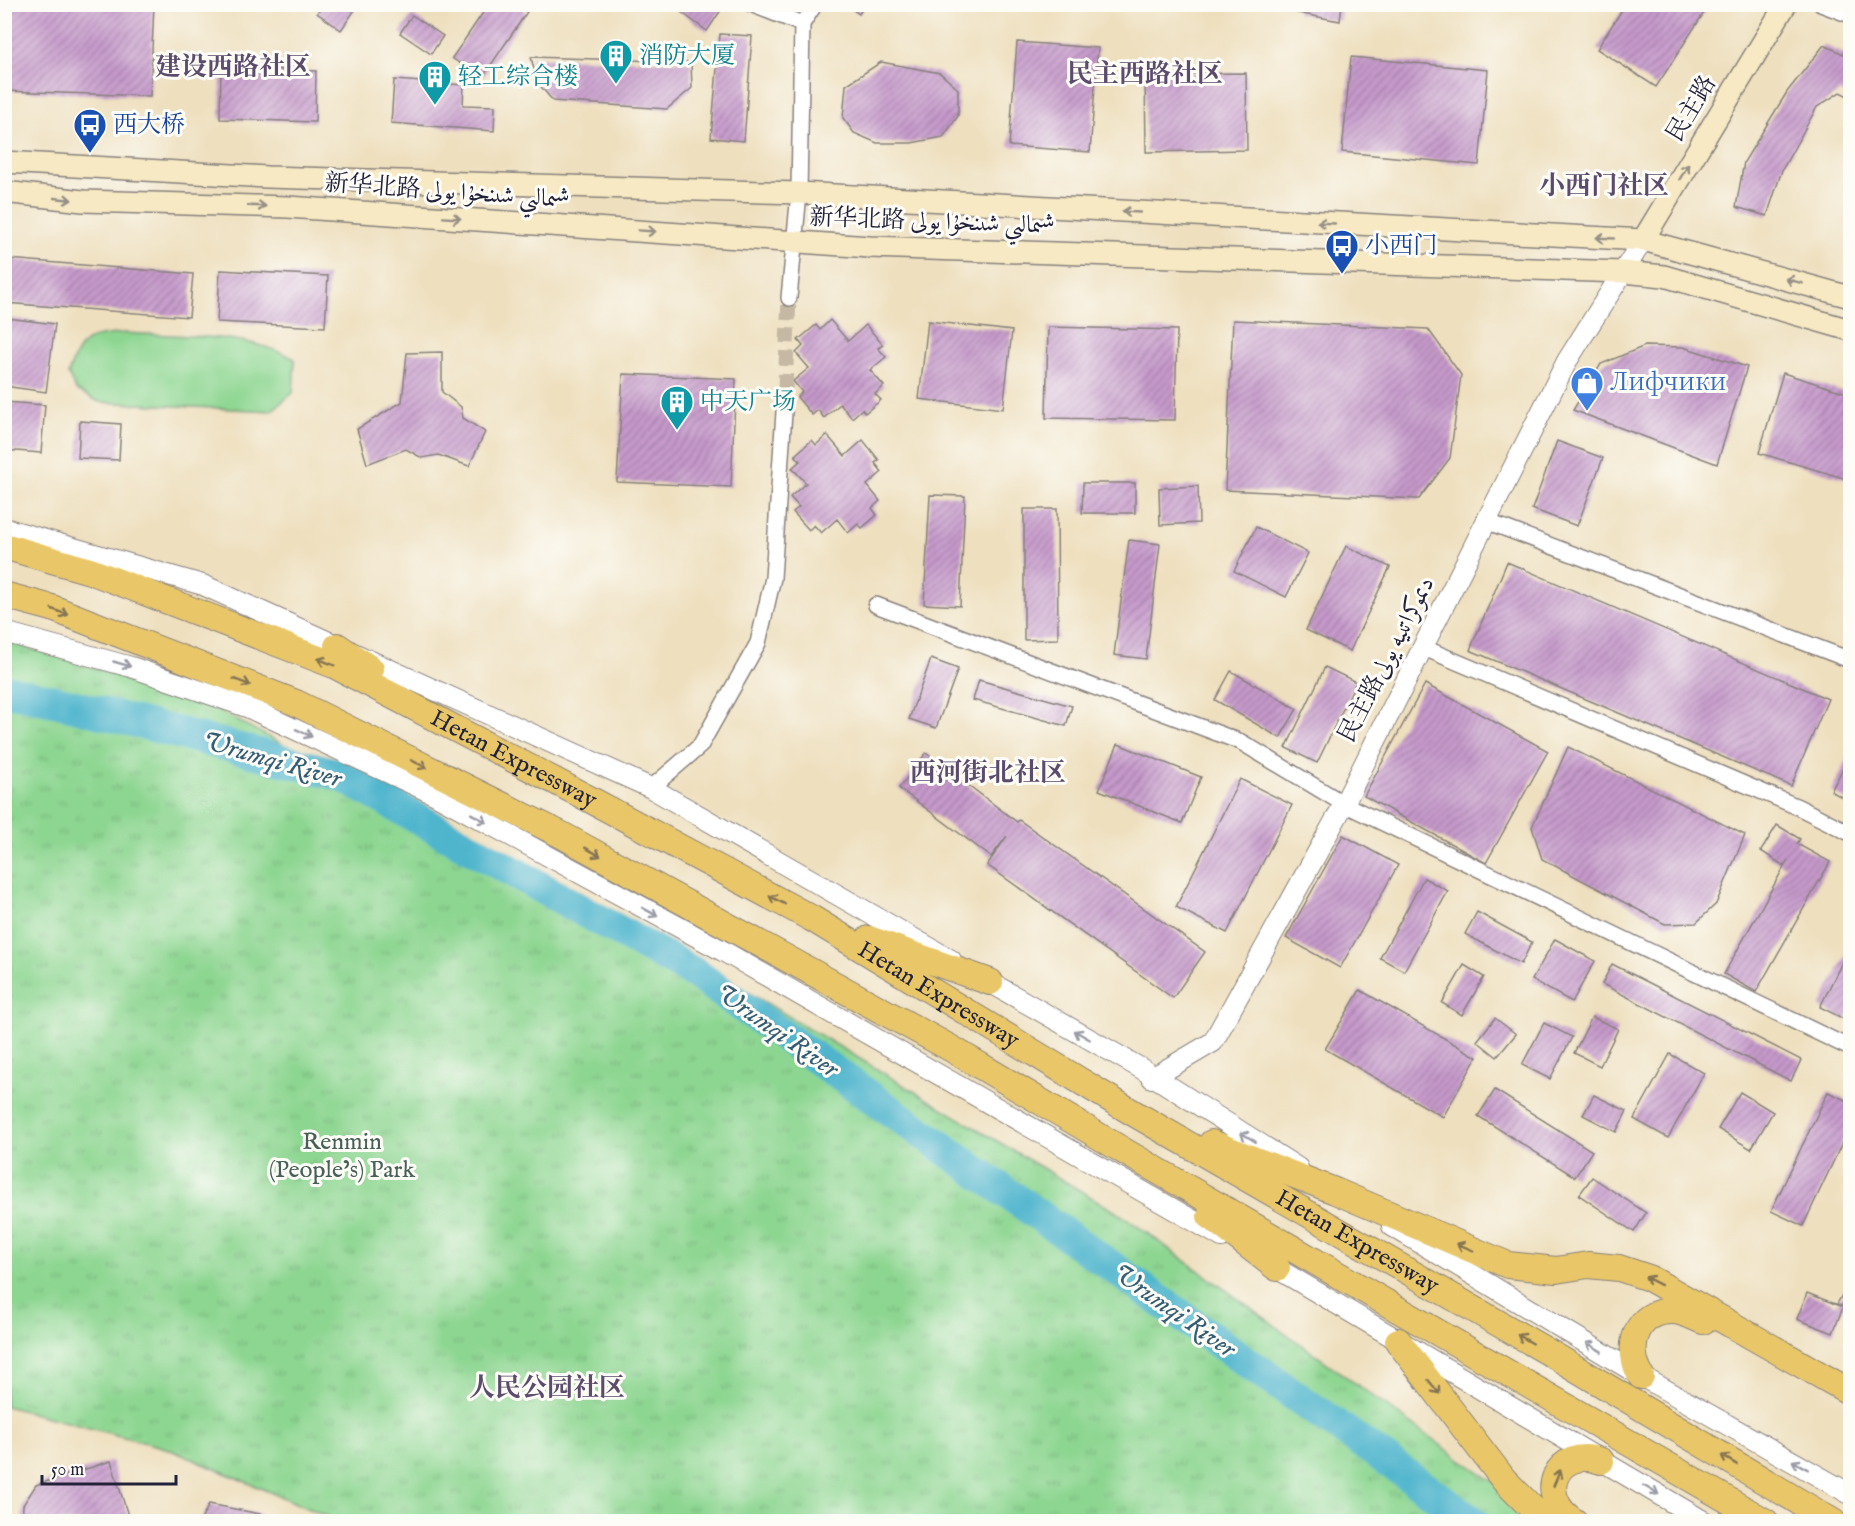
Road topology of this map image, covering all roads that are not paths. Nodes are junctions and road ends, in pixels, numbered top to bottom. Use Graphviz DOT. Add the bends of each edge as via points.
graph roads {
  1 [pos="751,4"];
  2 [pos="815,4"];
  3 [pos="1786,4"];
  4 [pos="1821,4"];
  5 [pos="1851,15"];
  6 [pos="802,24"];
  7 [pos="4,162"];
  8 [pos="4,192"];
  9 [pos="799,193"];
  10 [pos="1643,240"];
  11 [pos="796,242"];
  12 [pos="1623,272"];
  13 [pos="1851,297"];
  14 [pos="789,298"];
  15 [pos="1851,330"];
  16 [pos="784,412"];
  17 [pos="1486,521"];
  18 [pos="4,528"];
  19 [pos="4,546"];
  20 [pos="4,595"];
  21 [pos="876,605"];
  22 [pos="4,632"];
  23 [pos="338,646"];
  24 [pos="1422,647"];
  25 [pos="1851,660"];
  26 [pos="459,731"];
  27 [pos="651,788"];
  28 [pos="1344,804"];
  29 [pos="1851,833"];
  30 [pos="811,918"];
  31 [pos="990,982"];
  32 [pos="1851,1048"];
  33 [pos="1152,1078"];
  34 [pos="1130,1111"];
  35 [pos="1134,1157"];
  36 [pos="1335,1191"];
  37 [pos="1277,1268"];
  38 [pos="1398,1341"];
  39 [pos="1641,1376"];
  40 [pos="1851,1392"];
  41 [pos="1851,1404"];
  42 [pos="1601,1461"];
  43 [pos="1851,1494"];
  44 [pos="1546,1521"];
  45 [pos="1575,1521"];
  46 [pos="1705,1521"];
  47 [pos="1766,1521"];
  48 [pos="1833,1521"];
  1 -- 6 [label="street"];
  2 -- 6 [label="street"];
  10 -- 3 [label="main road, 民主路, one-way"];
  4 -- 5 [label="street"];
  6 -- 9 [label="street"];
  7 -- 9 [label="main road, 新华北路 شىمالىي شىنخۇا يولى" via="267,177"];
  8 -- 11 [label="main road, 新华北路 شىمالىي شىنخۇا يولى, one-way" via="83,201 288,207"];
  10 -- 9 [label="main road, 新华北路 شىمالىي شىنخۇا يولى, one-way"];
  9 -- 11 [label="street"];
  10 -- 12 [label="street, 民主路دىموكراتىيە يولى"];
  13 -- 10 [label="main road, 新华北路 شىمالىي شىنخۇا يولى, one-way"];
  11 -- 12 [label="main road, 新华北路 شىمالىي شىنخۇا يولى"];
  11 -- 14 [label="street"];
  12 -- 15 [label="main road, 新华北路 شىمالىي شىنخۇا يولى" via="1664,276"];
  12 -- 17 [label="street, 民主路دىموكراتىيە يولى" via="1567,361"];
  16 -- 27 [label="street" via="773,578 758,642 700,746"];
  17 -- 24 [label="street, 民主路دىموكراتىيە يولى"];
  17 -- 25 [label="street"];
  18 -- 23 [label="street" via="203,585"];
  26 -- 19 [label="highway, Hetan Expressway, one-way" via="334,666 90,571"];
  20 -- 35 [label="highway, Hetan Expressway, one-way" via="52,608 296,703 549,828 952,1049"];
  21 -- 28 [label="street" via="1241,742"];
  22 -- 37 [label="street, one-way" via="130,667 247,707 436,795 723,951"];
  23 -- 26 [label="highway"];
  23 -- 27 [label="street"];
  24 -- 28 [label="street, 民主路دىموكراتىيە يولى"];
  24 -- 29 [label="street"];
  30 -- 26 [label="highway, Hetan Expressway, one-way"];
  27 -- 31 [label="street"];
  28 -- 32 [label="street"];
  28 -- 33 [label="street, 民主路دىموكراتىيە يولى" via="1213,1041"];
  30 -- 31 [label="highway"];
  30 -- 34 [label="highway, Hetan Expressway"];
  33 -- 31 [label="street, one-way"];
  36 -- 33 [label="street, one-way"];
  34 -- 36 [label="highway"];
  48 -- 34 [label="highway, Hetan Expressway, one-way"];
  35 -- 37 [label="highway"];
  35 -- 47 [label="highway, Hetan Expressway"];
  39 -- 36 [label="street, one-way"];
  40 -- 36 [label="highway, one-way" via="1649,1278 1598,1266 1556,1270 1508,1265"];
  37 -- 38 [label="street"];
  38 -- 42 [label="street"];
  38 -- 44 [label="highway, one-way" via="1504,1480"];
  39 -- 41 [label="highway" via="1632,1352 1634,1339 1648,1318 1672,1311 1703,1321"];
  43 -- 39 [label="street, one-way"];
  45 -- 42 [label="highway, one-way" via="1558,1508 1553,1498 1555,1477 1570,1461 1580,1457"];
  42 -- 46 [label="street, one-way"];
}
